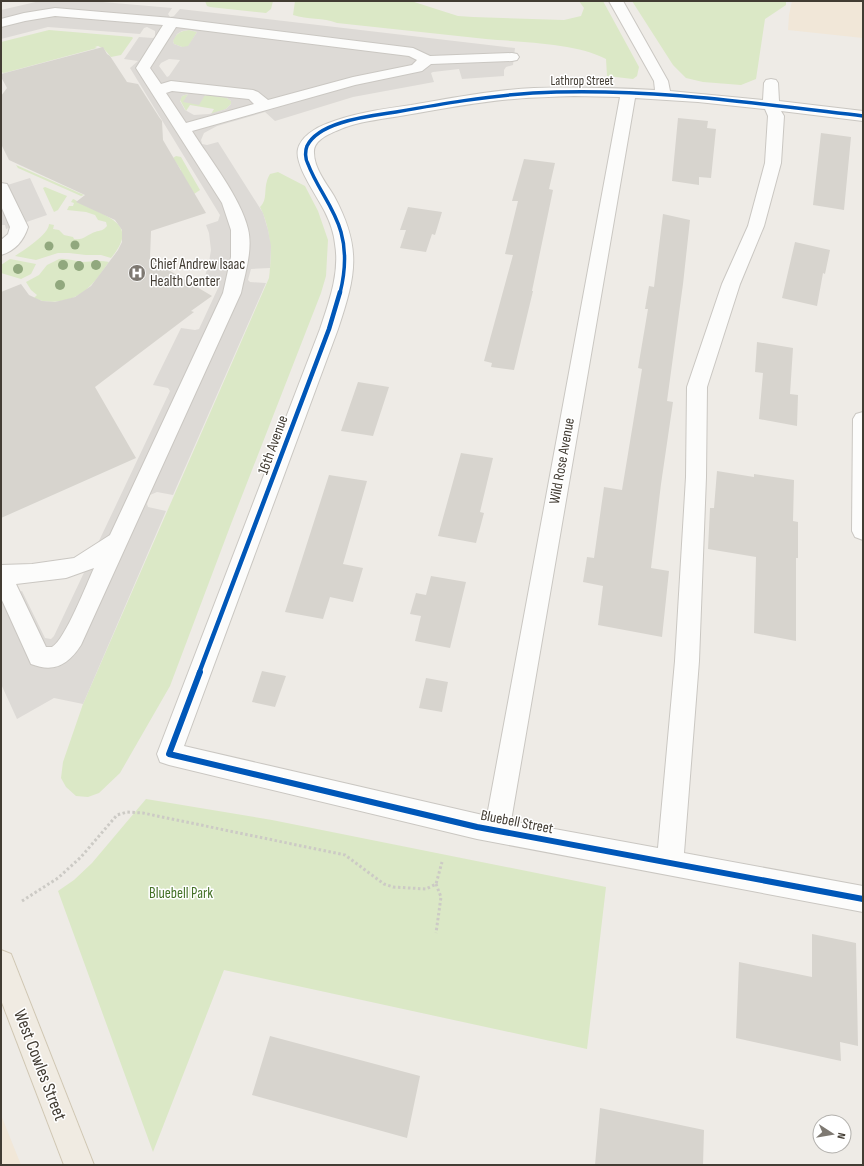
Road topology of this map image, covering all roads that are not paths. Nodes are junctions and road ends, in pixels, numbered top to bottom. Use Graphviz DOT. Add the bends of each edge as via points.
graph roads {
  1 [pos="616,1"];
  2 [pos="172,22"];
  3 [pos="1,23"];
  4 [pos="512,57"];
  5 [pos="427,60"];
  6 [pos="771,83"];
  7 [pos="157,91"];
  8 [pos="628,92"];
  9 [pos="662,94"];
  10 [pos="264,105"];
  11 [pos="770,105"];
  12 [pos="863,116"];
  13 [pos="182,129"];
  14 [pos="309,142"];
  15 [pos="1,188"];
  16 [pos="1,249"];
  17 [pos="863,419"];
  18 [pos="863,531"];
  19 [pos="116,542"];
  20 [pos="1,574"];
  21 [pos="169,754"];
  22 [pos="497,831"];
  23 [pos="670,862"];
  24 [pos="863,899"];
  25 [pos="1,964"];
  26 [pos="79,1165"];
  1 -- 9 [label="street" via="661,81"];
  2 -- 3 [label="street" via="55,12"];
  2 -- 5 [label="street" via="413,52"];
  2 -- 7 [label="street" via="142,68"];
  4 -- 5 [label="street"];
  5 -- 10 [label="street" via="417,68 353,81"];
  6 -- 11 [label="street"];
  7 -- 10 [label="street" via="171,86 253,95"];
  7 -- 13 [label="street"];
  8 -- 9 [label="street, Lathrop Street"];
  8 -- 14 [label="street, Lathrop Street" via="532,93 452,102 337,125 315,136"];
  8 -- 22 [label="street, Wild Rose Avenue"];
  9 -- 11 [label="street, Lathrop Street"];
  10 -- 13 [label="street"];
  11 -- 12 [label="street, Lathrop Street"];
  11 -- 23 [label="street" via="776,116 773,163 756,226 731,284 697,387 688,661"];
  13 -- 19 [label="street" via="230,203 240,230 240,257 232,293"];
  14 -- 21 [label="street, 16th Avenue" via="306,149 307,163 338,222 344,244 344,274 328,330"];
  15 -- 16 [label="street" via="19,227 16,237"];
  17 -- 18 [label="street"];
  19 -- 20 [label="street" via="83,563 19,575"];
  19 -- 20 [label="street" via="73,638 63,653 50,659 40,657"];
  21 -- 22 [label="street, Bluebell Street"];
  22 -- 23 [label="street, Bluebell Street"];
  23 -- 24 [label="street, Bluebell Street"];
  25 -- 26 [label="main road, West Cowles Street"];
}
